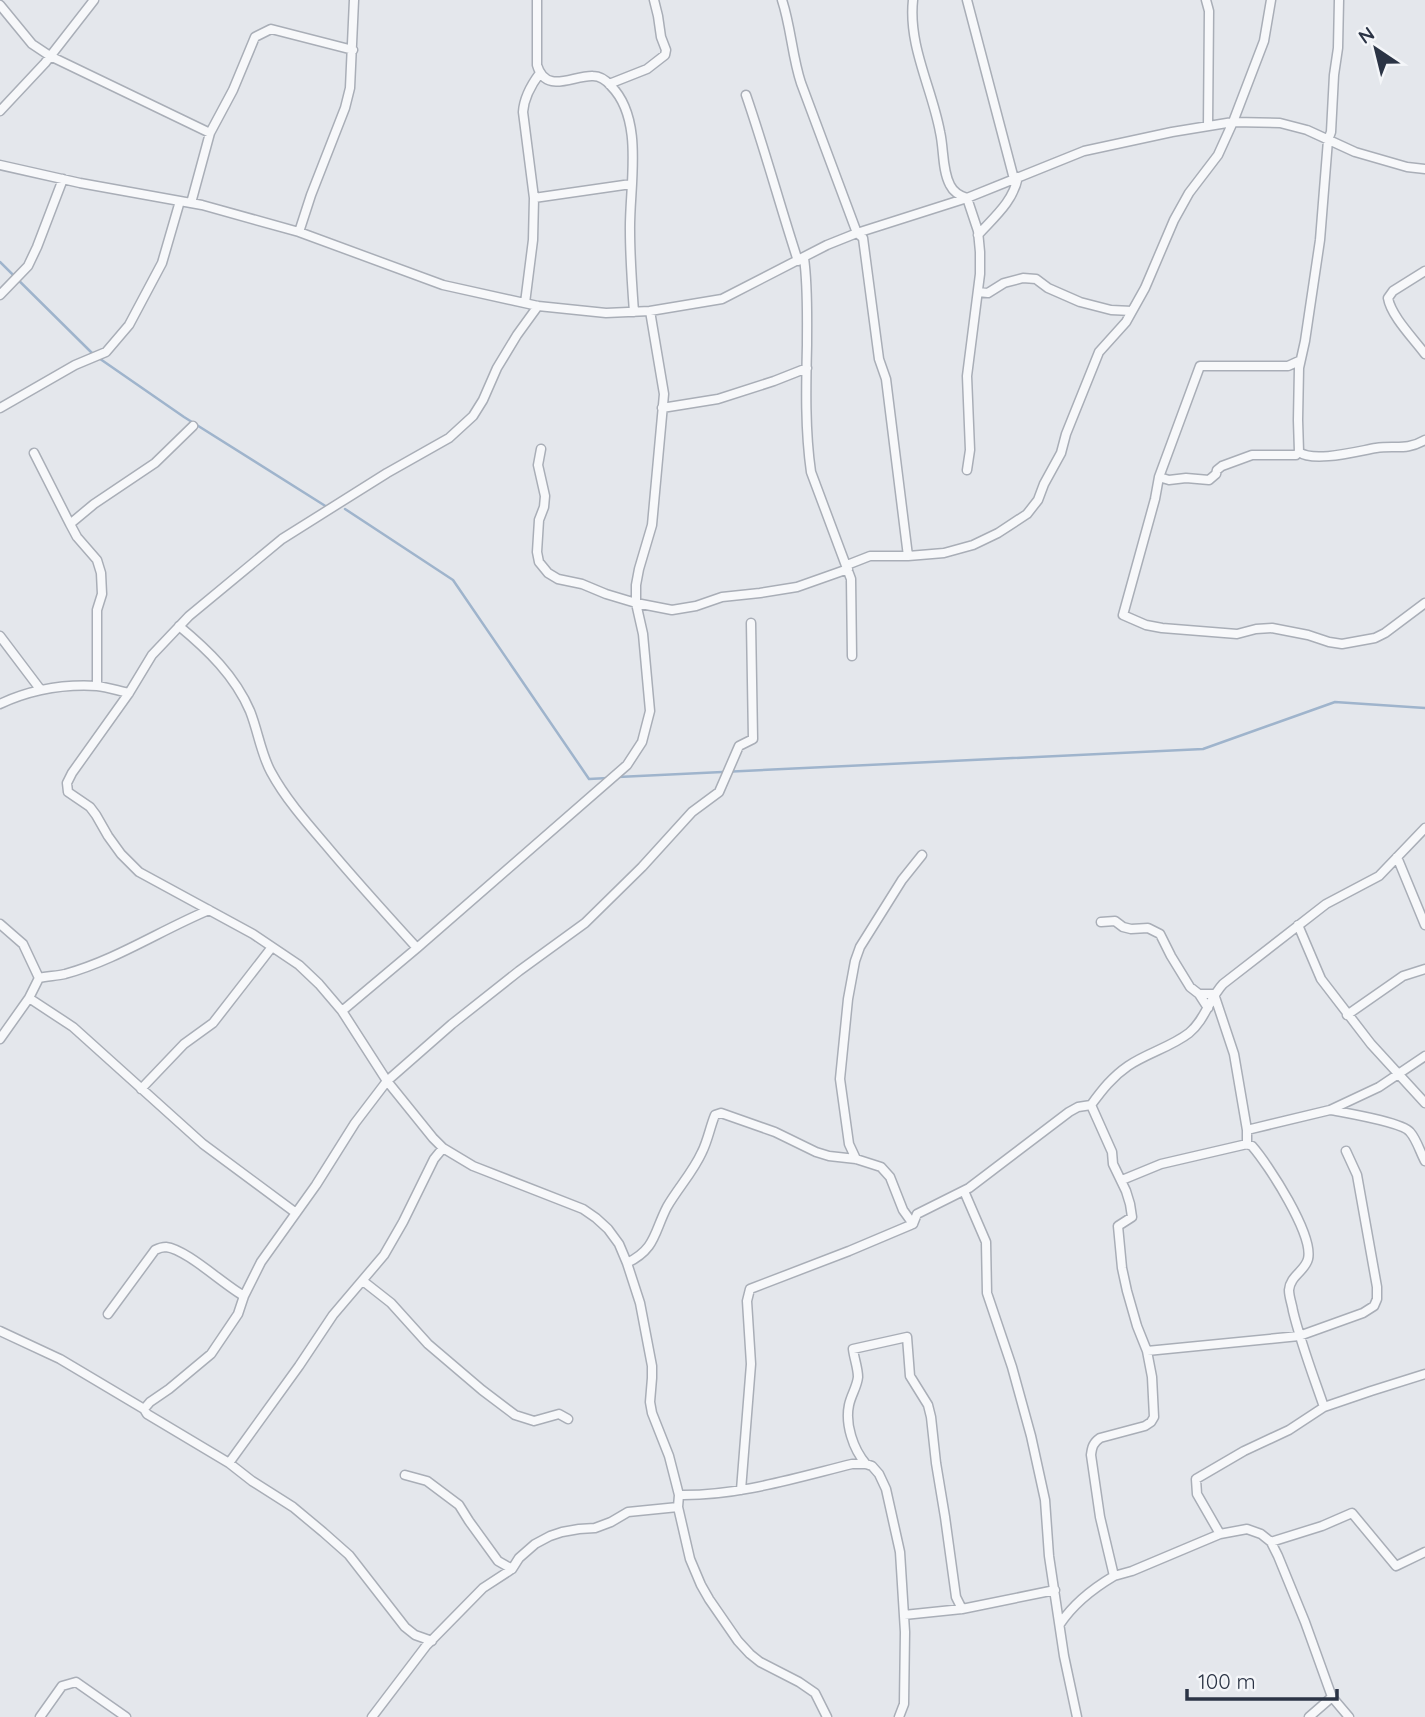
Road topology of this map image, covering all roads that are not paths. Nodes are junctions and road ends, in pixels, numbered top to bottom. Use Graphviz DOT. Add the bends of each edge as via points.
graph roads {
  1 [pos="94,0"];
  2 [pos="355,0"];
  3 [pos="537,0"];
  4 [pos="654,0"];
  5 [pos="782,0"];
  6 [pos="913,0"];
  7 [pos="967,0"];
  8 [pos="1206,0"];
  9 [pos="1271,0"];
  10 [pos="1339,0"];
  11 [pos="0,5"];
  12 [pos="353,50"];
  13 [pos="50,56"];
  14 [pos="540,73"];
  15 [pos="609,84"];
  16 [pos="746,95"];
  17 [pos="0,111"];
  18 [pos="1233,122"];
  19 [pos="1208,126"];
  20 [pos="210,133"];
  21 [pos="1328,141"];
  22 [pos="0,165"];
  23 [pos="1425,169"];
  24 [pos="1016,178"];
  25 [pos="63,179"];
  26 [pos="631,184"];
  27 [pos="534,198"];
  28 [pos="967,198"];
  29 [pos="180,201"];
  30 [pos="191,203"];
  31 [pos="299,232"];
  32 [pos="857,233"];
  33 [pos="978,234"];
  34 [pos="801,259"];
  35 [pos="1425,271"];
  36 [pos="978,292"];
  37 [pos="0,295"];
  38 [pos="525,303"];
  39 [pos="538,306"];
  40 [pos="650,311"];
  41 [pos="1132,311"];
  42 [pos="634,312"];
  43 [pos="1425,354"];
  44 [pos="1300,361"];
  45 [pos="807,368"];
  46 [pos="0,408"];
  47 [pos="662,408"];
  48 [pos="193,426"];
  49 [pos="1425,440"];
  50 [pos="541,449"];
  51 [pos="1299,452"];
  52 [pos="34,453"];
  53 [pos="967,470"];
  54 [pos="1159,477"];
  55 [pos="70,524"];
  56 [pos="908,556"];
  57 [pos="847,567"];
  58 [pos="636,603"];
  59 [pos="1425,603"];
  60 [pos="751,623"];
  61 [pos="179,626"];
  62 [pos="0,636"];
  63 [pos="852,656"];
  64 [pos="97,686"];
  65 [pos="40,689"];
  66 [pos="129,693"];
  67 [pos="0,704"];
  68 [pos="1425,828"];
  69 [pos="922,855"];
  70 [pos="1397,857"];
  71 [pos="209,910"];
  72 [pos="1101,922"];
  73 [pos="0,924"];
  74 [pos="1298,925"];
  75 [pos="1425,925"];
  76 [pos="272,947"];
  77 [pos="417,948"];
  78 [pos="1425,969"];
  79 [pos="38,978"];
  80 [pos="1199,994"];
  81 [pos="1214,994"];
  82 [pos="29,998"];
  83 [pos="1208,1008"];
  84 [pos="342,1011"];
  85 [pos="1347,1015"];
  86 [pos="0,1039"];
  87 [pos="1425,1056"];
  88 [pos="1399,1074"];
  89 [pos="387,1081"];
  90 [pos="141,1088"];
  91 [pos="1425,1103"];
  92 [pos="1090,1105"];
  93 [pos="1330,1110"];
  94 [pos="1247,1130"];
  95 [pos="1247,1144"];
  96 [pos="443,1148"];
  97 [pos="1346,1151"];
  98 [pos="856,1159"];
  99 [pos="1425,1161"];
  100 [pos="1122,1180"];
  101 [pos="964,1191"];
  102 [pos="296,1213"];
  103 [pos="913,1224"];
  104 [pos="627,1263"];
  105 [pos="363,1281"];
  106 [pos="244,1296"];
  107 [pos="108,1314"];
  108 [pos="0,1331"];
  109 [pos="1299,1336"];
  110 [pos="1147,1351"];
  111 [pos="1425,1374"];
  112 [pos="1324,1408"];
  113 [pos="144,1409"];
  114 [pos="568,1419"];
  115 [pos="229,1462"];
  116 [pos="866,1464"];
  117 [pos="405,1475"];
  118 [pos="741,1490"];
  119 [pos="679,1495"];
  120 [pos="678,1507"];
  121 [pos="1220,1534"];
  122 [pos="1271,1542"];
  123 [pos="1425,1552"];
  124 [pos="512,1569"];
  125 [pos="1114,1576"];
  126 [pos="1055,1590"];
  127 [pos="962,1609"];
  128 [pos="904,1615"];
  129 [pos="1060,1624"];
  130 [pos="432,1640"];
  131 [pos="1332,1697"];
  132 [pos="40,1717"];
  133 [pos="126,1717"];
  134 [pos="372,1717"];
  135 [pos="827,1717"];
  136 [pos="899,1717"];
  137 [pos="1077,1717"];
  138 [pos="1309,1717"];
  139 [pos="1349,1717"];
  1 -- 13 [label="street"];
  2 -- 12 [label="street"];
  3 -- 14 [label="street"];
  4 -- 15 [label="street" via="665,55 647,69"];
  5 -- 32 [label="street" via="795,65"];
  6 -- 28 [label="street" via="921,69 940,130 950,185"];
  7 -- 24 [label="street"];
  8 -- 19 [label="street"];
  9 -- 18 [label="street" via="1264,41"];
  10 -- 21 [label="street"];
  11 -- 13 [label="street" via="32,44"];
  12 -- 20 [label="street" via="271,29 256,37"];
  12 -- 31 [label="street" via="345,108"];
  13 -- 17 [label="street"];
  13 -- 20 [label="street"];
  14 -- 15 [label="street" via="558,82 590,75"];
  14 -- 27 [label="street" via="523,112"];
  15 -- 26 [label="street" via="625,106 631,131"];
  16 -- 34 [label="street"];
  18 -- 19 [label="street"];
  18 -- 21 [label="street" via="1280,123"];
  18 -- 41 [label="street" via="1218,155 1174,220"];
  19 -- 24 [label="street" via="1084,151"];
  20 -- 30 [label="street"];
  21 -- 23 [label="street" via="1381,160"];
  21 -- 44 [label="street" via="1320,240"];
  22 -- 25 [label="street"];
  24 -- 28 [label="street"];
  24 -- 33 [label="street" via="1016,189"];
  25 -- 29 [label="street"];
  25 -- 37 [label="street" via="28,266"];
  26 -- 27 [label="street"];
  26 -- 42 [label="street"];
  27 -- 38 [label="street"];
  28 -- 32 [label="street"];
  28 -- 33 [label="street"];
  29 -- 30 [label="street"];
  29 -- 46 [label="street" via="162,263 130,325 106,352"];
  30 -- 31 [label="street"];
  31 -- 38 [label="street" via="443,285"];
  32 -- 34 [label="street"];
  32 -- 56 [label="street" via="863,238 879,359 886,379"];
  33 -- 36 [label="street"];
  34 -- 40 [label="street" via="722,299"];
  34 -- 45 [label="street" via="808,282"];
  35 -- 43 [label="street" via="1393,291 1388,303"];
  36 -- 41 [label="street" via="988,293 1023,278 1036,279 1080,302"];
  36 -- 53 [label="street" via="967,376"];
  38 -- 39 [label="street"];
  39 -- 42 [label="street"];
  39 -- 61 [label="street" via="497,368 473,416 449,438 282,540"];
  40 -- 42 [label="street"];
  40 -- 47 [label="street" via="663,381"];
  41 -- 56 [label="street" via="1099,352 1061,453 1027,514 973,545"];
  44 -- 51 [label="street"];
  44 -- 54 [label="street" via="1288,366 1200,366"];
  45 -- 47 [label="street" via="718,399"];
  45 -- 57 [label="street" via="810,472"];
  47 -- 58 [label="street" via="652,525 639,569"];
  48 -- 55 [label="street" via="155,463"];
  49 -- 51 [label="street" via="1400,449 1380,447 1316,457"];
  50 -- 58 [label="street" via="538,465 545,496 538,520 539,562 558,579"];
  51 -- 54 [label="street" via="1252,456 1222,466 1209,480"];
  52 -- 55 [label="street"];
  54 -- 59 [label="street" via="1123,615 1162,628 1237,634 1272,628 1342,644 1375,638"];
  55 -- 64 [label="street" via="97,560 101,573"];
  56 -- 57 [label="street" via="870,555"];
  57 -- 58 [label="street" via="797,587 722,597 696,606 672,610"];
  57 -- 63 [label="street"];
  58 -- 77 [label="street" via="650,711 642,742 627,765"];
  60 -- 89 [label="street" via="753,739 739,746 719,792 692,812 585,923 452,1024"];
  61 -- 66 [label="street" via="152,655"];
  61 -- 77 [label="street" via="234,682 251,714 269,770 284,791"];
  62 -- 65 [label="street"];
  64 -- 65 [label="street"];
  64 -- 66 [label="street"];
  65 -- 67 [label="street"];
  66 -- 71 [label="street" via="72,773 68,792 90,807 121,854 139,872"];
  68 -- 70 [label="street"];
  69 -- 98 [label="street" via="902,880 855,961 840,1079 849,1144"];
  70 -- 74 [label="street" via="1387,870"];
  70 -- 75 [label="street"];
  71 -- 76 [label="street"];
  71 -- 79 [label="street" via="127,951 65,974"];
  72 -- 80 [label="street" via="1115,921 1123,927 1148,928 1160,934 1190,988"];
  73 -- 79 [label="street" via="23,944"];
  74 -- 81 [label="street"];
  74 -- 85 [label="street" via="1321,979"];
  76 -- 84 [label="street" via="299,965"];
  76 -- 90 [label="street" via="213,1023 184,1044"];
  77 -- 84 [label="street"];
  78 -- 85 [label="street" via="1403,976"];
  79 -- 82 [label="street"];
  80 -- 81 [label="street"];
  80 -- 83 [label="street"];
  81 -- 83 [label="street"];
  81 -- 94 [label="street" via="1234,1054"];
  82 -- 86 [label="street"];
  82 -- 90 [label="street" via="73,1027"];
  83 -- 92 [label="street" via="1188,1034 1129,1065"];
  84 -- 89 [label="street"];
  85 -- 88 [label="street"];
  87 -- 88 [label="street"];
  88 -- 91 [label="street"];
  88 -- 93 [label="street"];
  89 -- 96 [label="street"];
  89 -- 102 [label="street"];
  90 -- 102 [label="street" via="203,1144"];
  92 -- 100 [label="street"];
  92 -- 101 [label="street" via="1069,1112"];
  93 -- 94 [label="street"];
  93 -- 99 [label="street" via="1407,1128"];
  94 -- 95 [label="street"];
  95 -- 100 [label="street" via="1161,1164"];
  95 -- 109 [label="street" via="1256,1150 1295,1211 1304,1234 1309,1255 1289,1292"];
  96 -- 104 [label="street" via="473,1166 583,1209 608,1229"];
  96 -- 105 [label="street" via="384,1255"];
  97 -- 109 [label="street" via="1356,1175 1377,1299 1363,1313"];
  98 -- 103 [label="street" via="887,1171"];
  98 -- 104 [label="street" via="816,1152 775,1132 721,1113 715,1115 702,1152 648,1249"];
  100 -- 110 [label="street" via="1132,1217 1118,1226 1122,1268"];
  101 -- 103 [label="street" via="917,1214"];
  101 -- 126 [label="street" via="986,1242 987,1293 1031,1436 1045,1500"];
  102 -- 106 [label="street" via="261,1262"];
  103 -- 118 [label="street" via="750,1289 751,1364"];
  104 -- 119 [label="street" via="648,1340 652,1413"];
  105 -- 114 [label="street" via="391,1303 428,1344 515,1415 534,1421 559,1414"];
  105 -- 115 [label="street" via="333,1315"];
  106 -- 107 [label="street" via="191,1260 162,1247 155,1250"];
  106 -- 113 [label="street" via="238,1314 211,1354"];
  108 -- 113 [label="street" via="60,1359"];
  109 -- 110 [label="street"];
  109 -- 112 [label="street"];
  110 -- 125 [label="street" via="1154,1417 1139,1428 1100,1438 1092,1448 1100,1517"];
  111 -- 112 [label="street"];
  112 -- 121 [label="street" via="1196,1479 1197,1494"];
  113 -- 115 [label="street"];
  115 -- 130 [label="street" via="323,1532 349,1555 405,1627"];
  116 -- 118 [label="street"];
  116 -- 127 [label="street" via="854,1446 848,1418 858,1376 853,1349 906,1337 910,1376 931,1417 956,1597"];
  116 -- 128 [label="street" via="878,1474 889,1500 900,1552"];
  117 -- 124 [label="street" via="427,1481 459,1505 498,1561"];
  118 -- 119 [label="street"];
  119 -- 120 [label="street"];
  120 -- 124 [label="street" via="628,1512 595,1528 550,1536 535,1544"];
  120 -- 135 [label="street" via="701,1585 738,1641 760,1662 815,1693"];
  121 -- 122 [label="street" via="1247,1529"];
  121 -- 125 [label="street"];
  122 -- 123 [label="street" via="1352,1513 1396,1566"];
  122 -- 131 [label="street"];
  124 -- 130 [label="street" via="483,1588"];
  125 -- 129 [label="street" via="1093,1588"];
  126 -- 127 [label="street"];
  126 -- 129 [label="street"];
  127 -- 128 [label="street"];
  128 -- 136 [label="street" via="904,1704"];
  129 -- 137 [label="street"];
  130 -- 134 [label="street"];
  131 -- 138 [label="street"];
  131 -- 139 [label="street"];
  132 -- 133 [label="street" via="62,1686 76,1682"];
}
